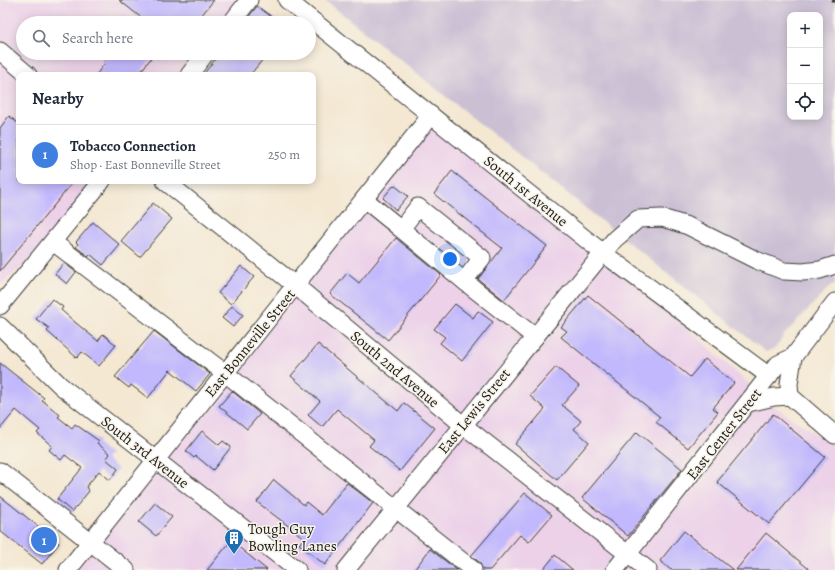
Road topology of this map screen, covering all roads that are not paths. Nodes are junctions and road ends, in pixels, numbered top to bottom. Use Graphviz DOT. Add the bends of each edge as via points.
graph roads {
  1 [pos="249,0"];
  2 [pos="287,0"];
  3 [pos="236,16"];
  4 [pos="307,16"];
  5 [pos="316,23"];
  6 [pos="0,51"];
  7 [pos="201,60"];
  8 [pos="24,72"];
  9 [pos="191,72"];
  10 [pos="431,116"];
  11 [pos="100,184"];
  12 [pos="169,184"];
  13 [pos="364,200"];
  14 [pos="401,229"];
  15 [pos="53,242"];
  16 [pos="603,252"];
  17 [pos="835,264"];
  18 [pos="464,281"];
  19 [pos="296,286"];
  20 [pos="835,302"];
  21 [pos="0,305"];
  22 [pos="0,326"];
  23 [pos="535,337"];
  24 [pos="793,357"];
  25 [pos="225,373"];
  26 [pos="769,376"];
  27 [pos="790,396"];
  28 [pos="748,403"];
  29 [pos="463,425"];
  30 [pos="835,435"];
  31 [pos="156,461"];
  32 [pos="0,471"];
  33 [pos="395,508"];
  34 [pos="90,542"];
  35 [pos="628,554"];
  36 [pos="68,570"];
  37 [pos="126,570"];
  38 [pos="297,570"];
  39 [pos="346,570"];
  40 [pos="473,570"];
  41 [pos="615,570"];
  42 [pos="648,570"];
  1 -- 3 [label="street"];
  2 -- 4 [label="street, South 1st Avenue"];
  5 -- 10 [label="street, South 1st Avenue"];
  6 -- 8 [label="street"];
  7 -- 9 [label="street"];
  10 -- 13 [label="street, East Bonneville Street"];
  10 -- 16 [label="street, South 1st Avenue"];
  11 -- 15 [label="street"];
  12 -- 19 [label="street, South 2nd Avenue"];
  13 -- 14 [label="street"];
  13 -- 19 [label="street, East Bonneville Street"];
  14 -- 18 [label="street"];
  14 -- 18 [label="street" via="418,207 482,258"];
  15 -- 21 [label="street"];
  15 -- 25 [label="street"];
  16 -- 17 [label="street, East Lewis Street" via="638,219 662,218 688,226 784,271 820,270"];
  16 -- 23 [label="street, East Lewis Street"];
  16 -- 26 [label="street, South 1st Avenue"];
  18 -- 23 [label="street"];
  19 -- 25 [label="street, East Bonneville Street"];
  19 -- 29 [label="street, South 2nd Avenue"];
  20 -- 24 [label="street, East Center Street"];
  22 -- 31 [label="street, South 3rd Avenue" via="61,386"];
  23 -- 29 [label="street, East Lewis Street"];
  24 -- 26 [label="street, East Center Street" via="778,364"];
  24 -- 27 [label="street"];
  25 -- 31 [label="street, East Bonneville Street"];
  25 -- 33 [label="street"];
  26 -- 28 [label="street, East Center Street"];
  27 -- 28 [label="street"];
  27 -- 30 [label="street"];
  28 -- 35 [label="street, East Center Street"];
  29 -- 33 [label="street, East Lewis Street"];
  29 -- 35 [label="street, South 2nd Avenue"];
  31 -- 34 [label="street, East Bonneville Street"];
  31 -- 38 [label="street, South 3rd Avenue"];
  32 -- 34 [label="street"];
  33 -- 39 [label="street, East Lewis Street"];
  33 -- 40 [label="street"];
  34 -- 36 [label="street, East Bonneville Street"];
  34 -- 37 [label="street"];
  35 -- 41 [label="street, East Center Street"];
  35 -- 42 [label="street, South 2nd Avenue"];
}
